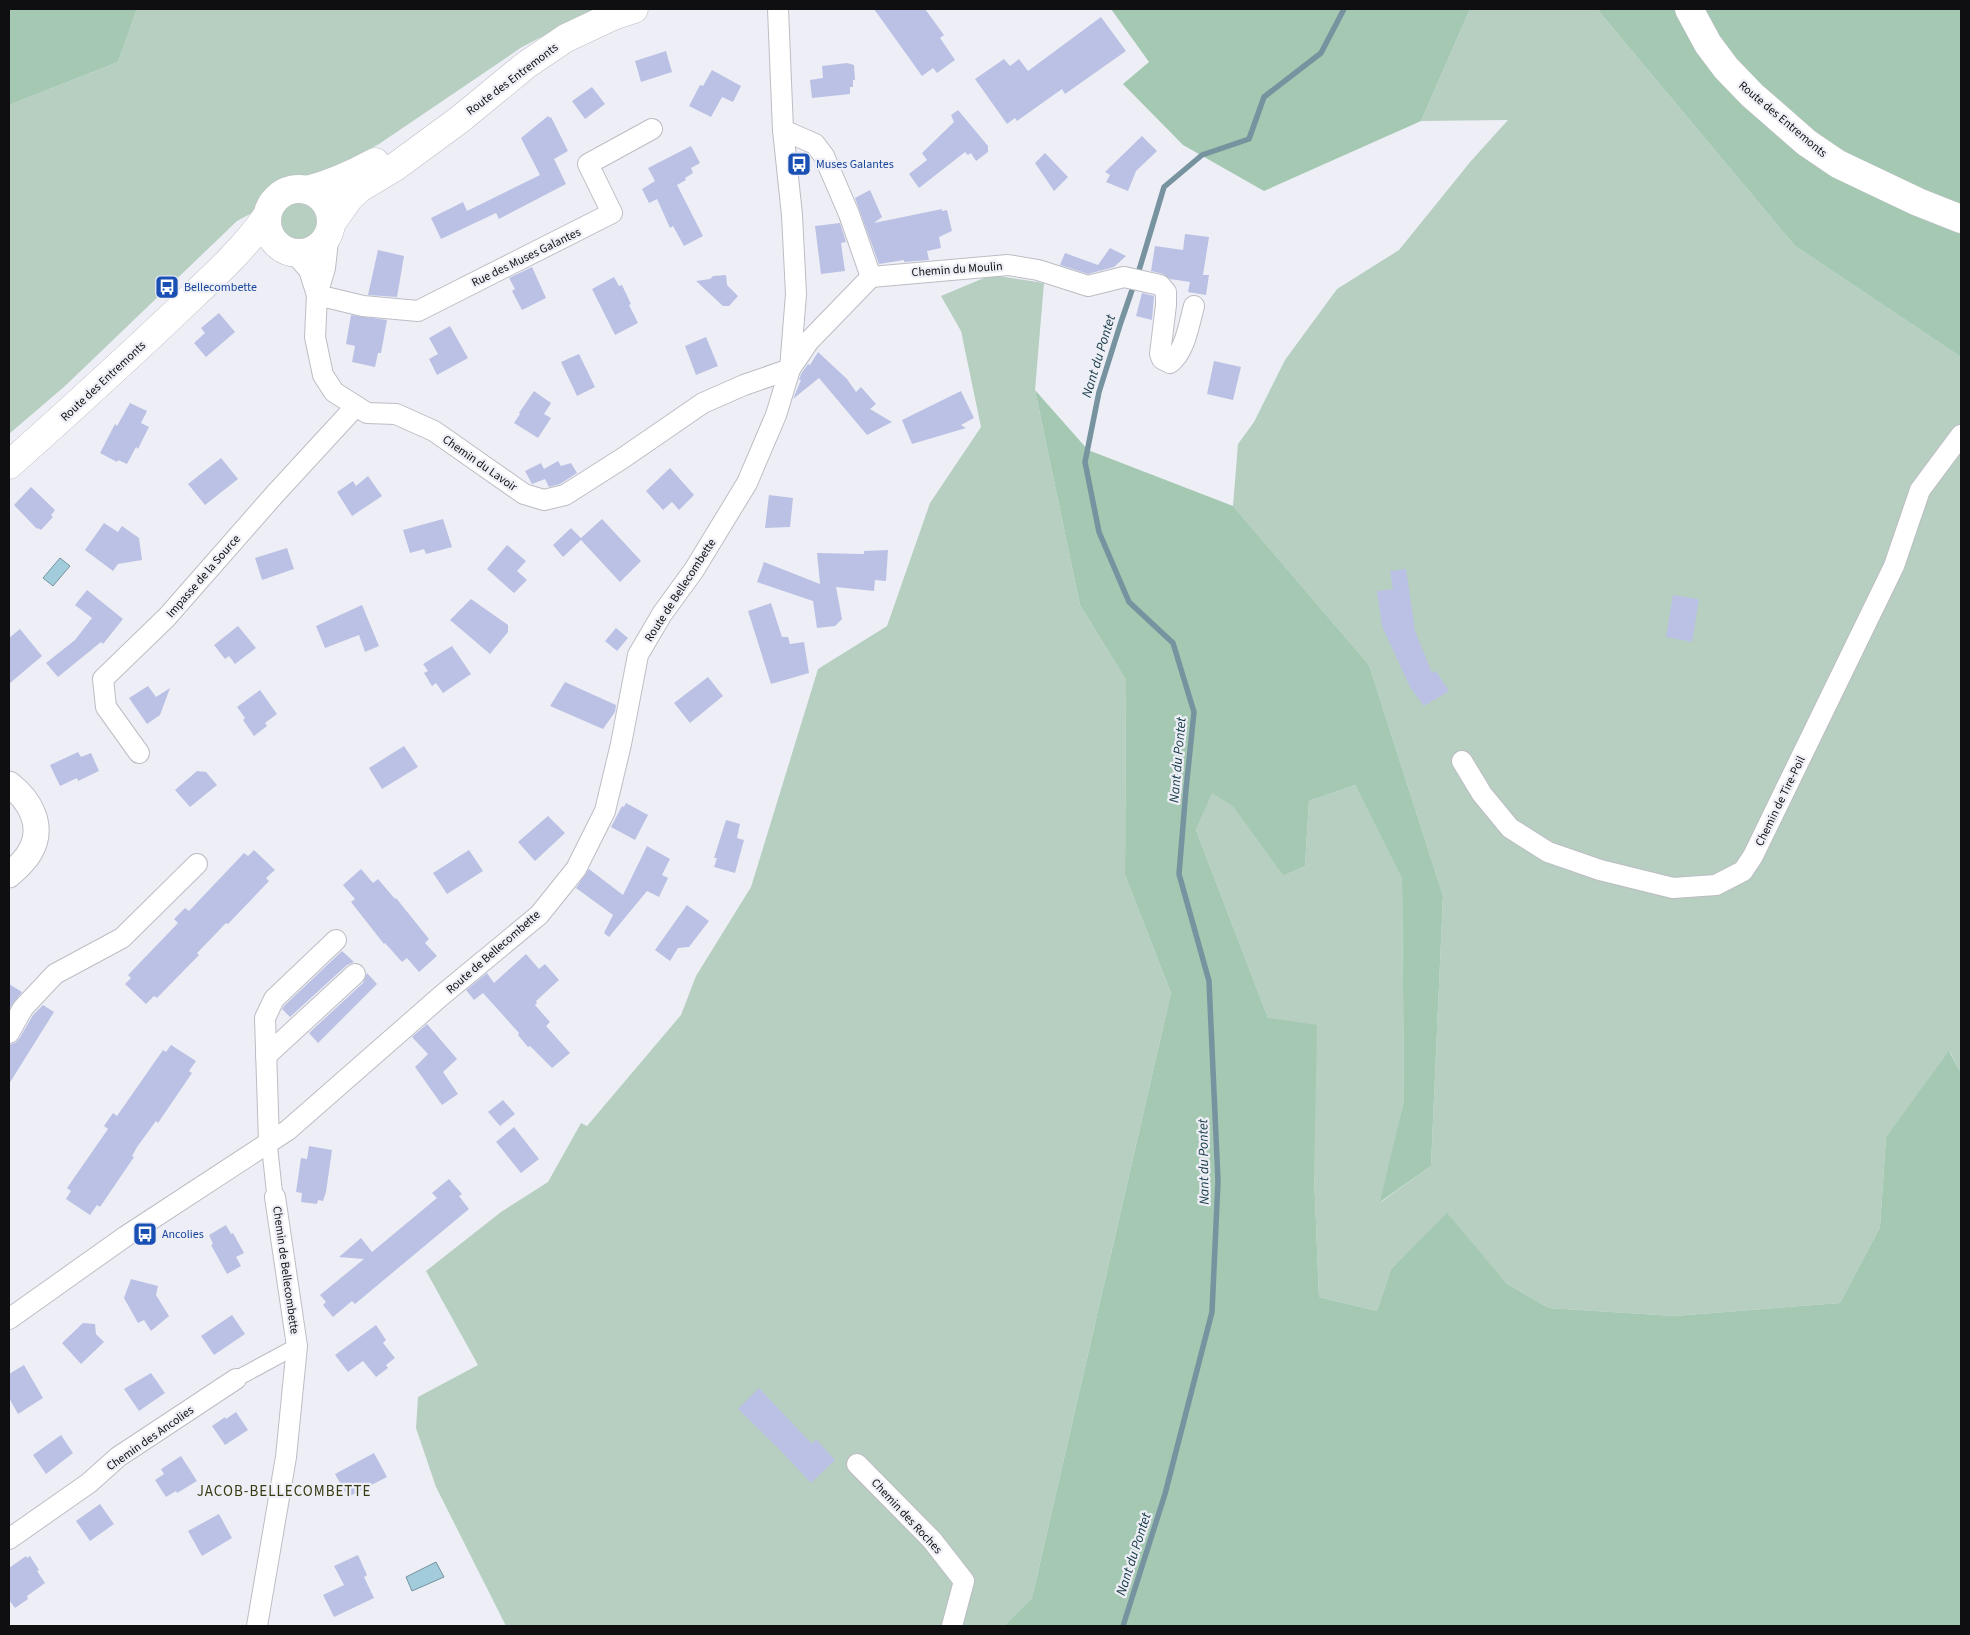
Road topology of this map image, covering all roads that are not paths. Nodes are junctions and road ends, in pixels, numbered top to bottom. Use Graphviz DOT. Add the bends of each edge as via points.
graph roads {
  1 [pos="634,9"];
  2 [pos="778,9"];
  3 [pos="1689,9"];
  4 [pos="446,128"];
  5 [pos="652,129"];
  6 [pos="783,130"];
  7 [pos="307,190"];
  8 [pos="266,217"];
  9 [pos="1961,219"];
  10 [pos="330,228"];
  11 [pos="290,252"];
  12 [pos="871,276"];
  13 [pos="195,294"];
  14 [pos="316,295"];
  15 [pos="1194,306"];
  16 [pos="790,368"];
  17 [pos="356,406"];
  18 [pos="1961,435"];
  19 [pos="9,465"];
  20 [pos="139,754"];
  21 [pos="1462,761"];
  22 [pos="9,784"];
  23 [pos="196,864"];
  24 [pos="9,876"];
  25 [pos="336,940"];
  26 [pos="355,974"];
  27 [pos="9,1033"];
  28 [pos="266,1056"];
  29 [pos="269,1142"];
  30 [pos="275,1197"];
  31 [pos="9,1319"];
  32 [pos="296,1346"];
  33 [pos="236,1379"];
  34 [pos="857,1464"];
  35 [pos="9,1539"];
  36 [pos="255,1626"];
  37 [pos="952,1626"];
  1 -- 4 [label="main road, Route des Entremonts" via="566,38"];
  2 -- 6 [label="street, Route de Bellecombette"];
  3 -- 9 [label="main road, Route des Entremonts" via="1726,68 1807,142 1838,164"];
  4 -- 7 [label="main road, Route des Entremonts" via="350,175"];
  4 -- 10 [label="main road, Route des Entremonts" via="395,167 360,188 350,197"];
  5 -- 14 [label="street, Rue des Muses Galantes" via="588,164 612,213 418,311 364,306"];
  6 -- 12 [label="street" via="815,144 824,156"];
  6 -- 16 [label="street, Route de Bellecombette" via="796,294"];
  7 -- 8 [label="main road, Route des Entremonts" via="292,190 277,196"];
  7 -- 10 [label="main road" via="322,199 330,214"];
  8 -- 11 [label="main road" via="269,234 279,247"];
  8 -- 13 [label="main road, Route des Entremonts" via="255,233"];
  10 -- 11 [label="main road, Route des Entremonts" via="322,243 313,250"];
  10 -- 14 [label="street, Chemin du Lavoir" via="325,268"];
  11 -- 13 [label="main road, Route des Entremonts" via="258,256"];
  11 -- 14 [label="street, Chemin du Lavoir" via="309,270"];
  12 -- 15 [label="street, Chemin du Moulin" via="1008,266 1038,270 1088,286 1124,277 1147,281 1160,285 1166,292 1160,354 1170,363 1185,338"];
  12 -- 16 [label="street, Route de Bellecombette" via="809,341"];
  13 -- 19 [label="main road, Route des Entremonts"];
  14 -- 17 [label="street, Chemin du Lavoir" via="315,337 323,375 334,392"];
  16 -- 17 [label="street, Chemin du Lavoir" via="703,403 566,494 544,500 524,494 434,431 396,414 367,413"];
  16 -- 29 [label="street, Route de Bellecombette" via="776,414 747,483 638,655 622,744 605,811 576,868 539,915 288,1130"];
  17 -- 20 [label="street, Impasse de la Source" via="167,617 103,679 106,708"];
  18 -- 21 [label="street, Chemin de Tire-Poil" via="1920,490 1894,566 1754,856 1743,871 1716,885 1673,888 1600,870 1548,852 1510,828 1482,794"];
  22 -- 24 [label="street" via="34,812 37,834 30,852"];
  23 -- 27 [label="street" via="122,938 55,974 24,1008"];
  25 -- 28 [label="street, Chemin de Bellecombette" via="274,999 264,1018"];
  26 -- 28 [label="street"];
  28 -- 29 [label="street, Chemin de Bellecombette"];
  29 -- 30 [label="street, Chemin de Bellecombette"];
  29 -- 31 [label="street, Route de Bellecombette" via="126,1236"];
  30 -- 32 [label="street, Chemin de Bellecombette"];
  32 -- 33 [label="street, Chemin des Ancolies"];
  32 -- 36 [label="street, Chemin de Bellecombette" via="286,1457"];
  33 -- 35 [label="street, Chemin des Ancolies" via="118,1457 89,1483"];
  34 -- 37 [label="street, Chemin des Roches" via="932,1540 964,1580"];
}
